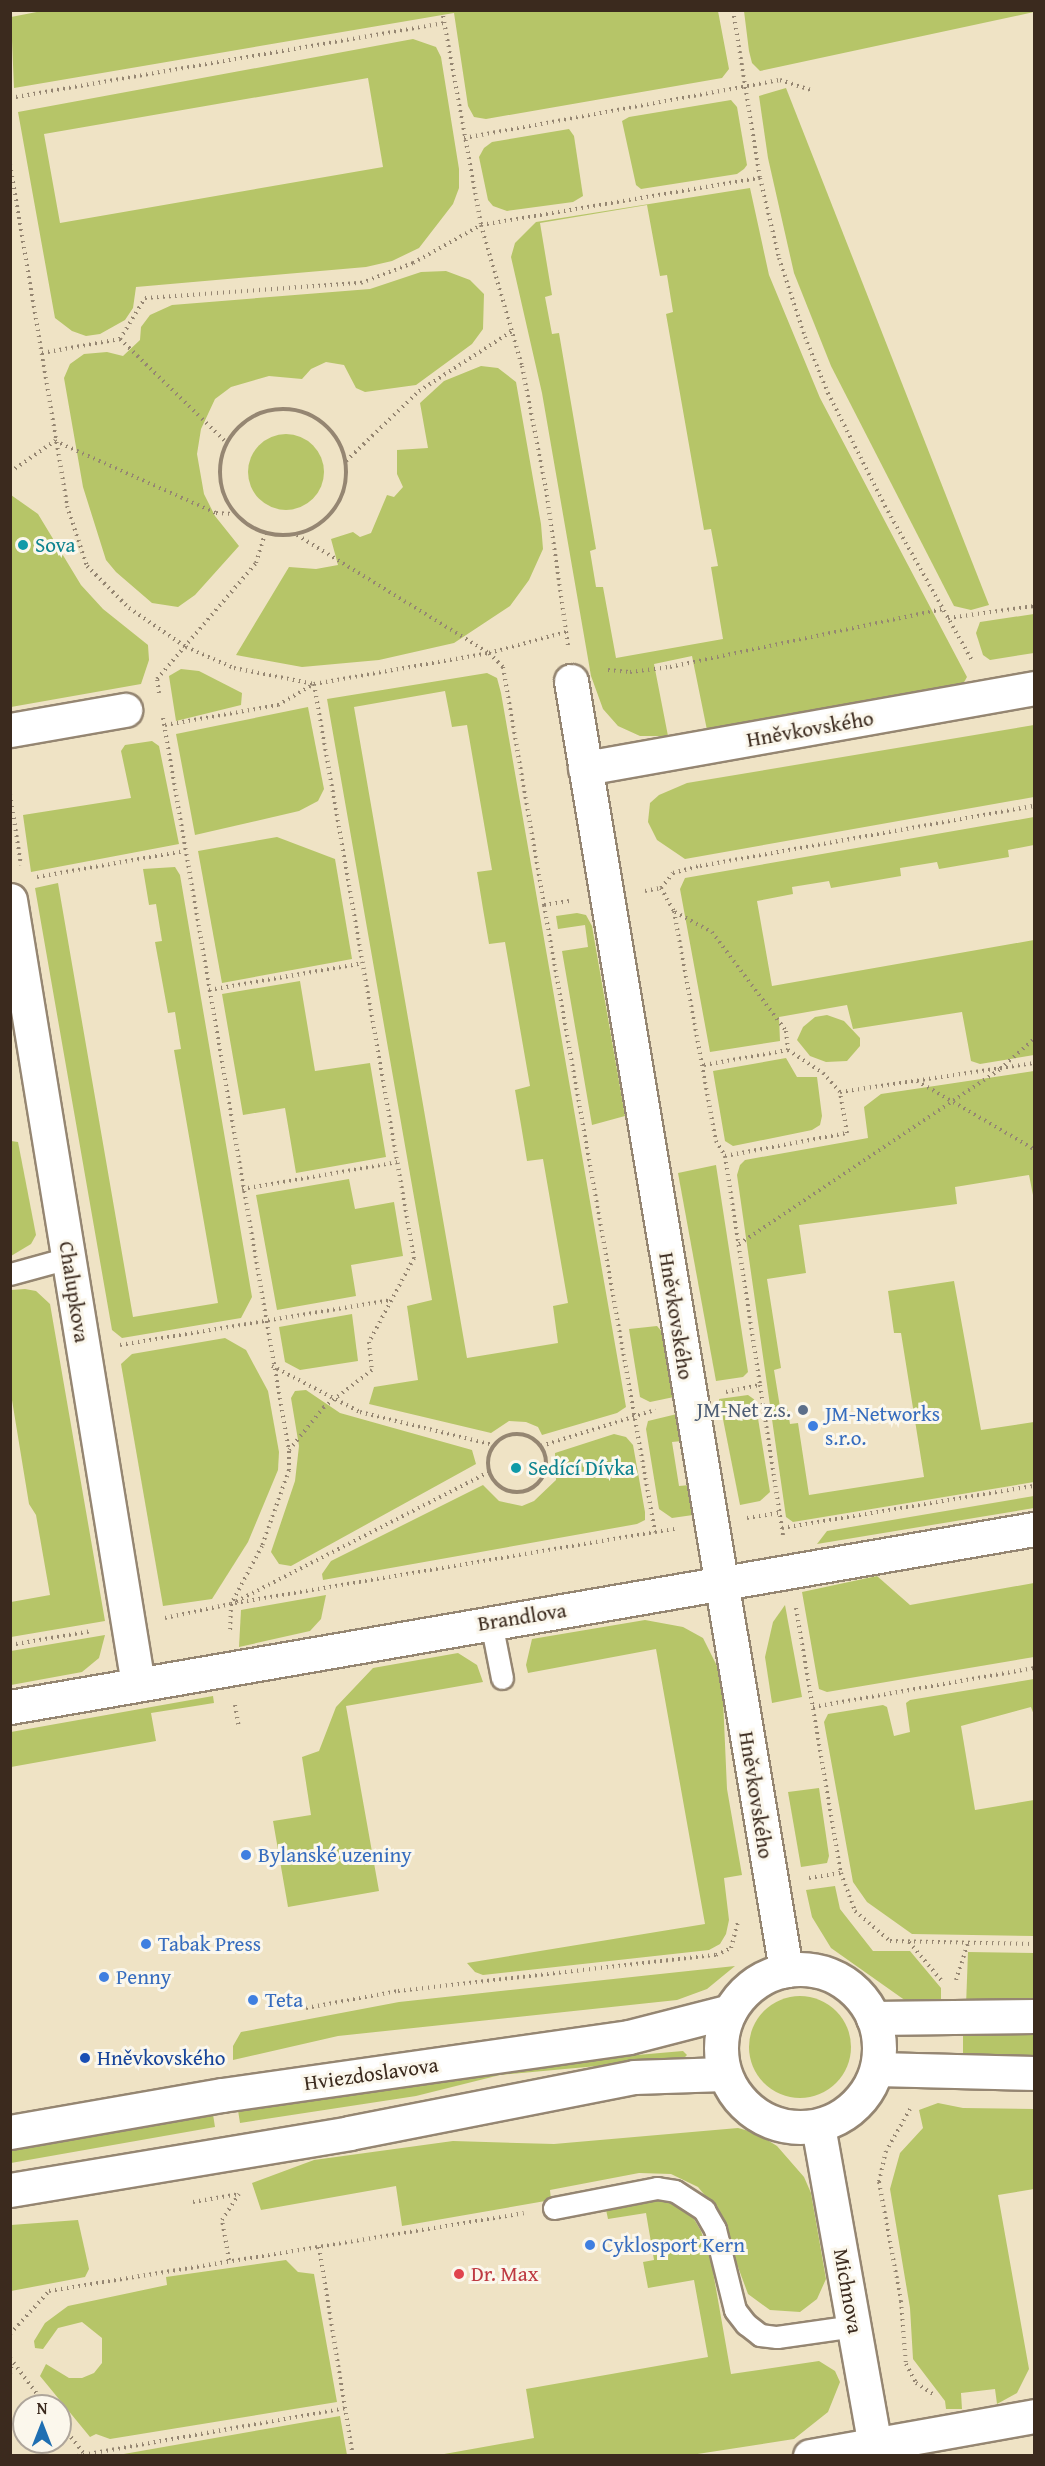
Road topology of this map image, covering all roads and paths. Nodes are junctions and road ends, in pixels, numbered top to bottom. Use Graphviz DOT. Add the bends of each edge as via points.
graph roads {
  1 [pos="442,10"];
  2 [pos="733,10"];
  3 [pos="444,23"];
  4 [pos="745,86"];
  5 [pos="810,90"];
  6 [pos="10,98"];
  7 [pos="464,138"];
  8 [pos="10,164"];
  9 [pos="760,178"];
  10 [pos="481,225"];
  11 [pos="512,331"];
  12 [pos="120,339"];
  13 [pos="42,353"];
  14 [pos="55,441"];
  15 [pos="227,443"];
  16 [pos="346,461"];
  17 [pos="10,472"];
  18 [pos="235,514"];
  19 [pos="265,533"];
  20 [pos="297,535"];
  21 [pos="1035,606"];
  22 [pos="943,609"];
  23 [pos="948,618"];
  24 [pos="566,632"];
  25 [pos="186,647"];
  26 [pos="489,653"];
  27 [pos="570,671"];
  28 [pos="314,684"];
  29 [pos="1035,688"];
  30 [pos="995,695"];
  31 [pos="161,703"];
  32 [pos="125,710"];
  33 [pos="163,714"];
  34 [pos="165,725"];
  35 [pos="154,727"];
  36 [pos="10,730"];
  37 [pos="585,768"];
  38 [pos="10,794"];
  39 [pos="1035,806"];
  40 [pos="22,869"];
  41 [pos="661,888"];
  42 [pos="10,900"];
  43 [pos="544,905"];
  44 [pos="674,911"];
  45 [pos="363,963"];
  46 [pos="209,990"];
  47 [pos="1035,1039"];
  48 [pos="788,1050"];
  49 [pos="1035,1063"];
  50 [pos="704,1065"];
  51 [pos="1000,1069"];
  52 [pos="916,1081"];
  53 [pos="840,1092"];
  54 [pos="953,1100"];
  55 [pos="1035,1149"];
  56 [pos="725,1156"];
  57 [pos="398,1162"];
  58 [pos="242,1189"];
  59 [pos="739,1244"];
  60 [pos="69,1258"];
  61 [pos="10,1274"];
  62 [pos="392,1300"];
  63 [pos="264,1321"];
  64 [pos="108,1347"];
  65 [pos="272,1366"];
  66 [pos="336,1396"];
  67 [pos="492,1445"];
  68 [pos="289,1451"];
  69 [pos="489,1472"];
  70 [pos="1035,1486"];
  71 [pos="779,1513"];
  72 [pos="782,1528"];
  73 [pos="1035,1529"];
  74 [pos="655,1533"];
  75 [pos="789,1570"];
  76 [pos="721,1584"];
  77 [pos="231,1604"];
  78 [pos="491,1622"];
  79 [pos="128,1624"];
  80 [pos="10,1645"];
  81 [pos="228,1668"];
  82 [pos="1035,1668"];
  83 [pos="502,1678"];
  84 [pos="138,1684"];
  85 [pos="10,1707"];
  86 [pos="813,1707"];
  87 [pos="238,1728"];
  88 [pos="841,1874"];
  89 [pos="771,1883"];
  90 [pos="739,1913"];
  91 [pos="909,1942"];
  92 [pos="968,1943"];
  93 [pos="1035,1944"];
  94 [pos="786,1970"];
  95 [pos="944,1983"];
  96 [pos="951,1992"];
  97 [pos="306,2008"];
  98 [pos="729,2011"];
  99 [pos="1035,2016"];
  100 [pos="873,2018"];
  101 [pos="876,2069"];
  102 [pos="1035,2073"];
  103 [pos="724,2074"];
  104 [pos="911,2107"];
  105 [pos="818,2126"];
  106 [pos="10,2132"];
  107 [pos="10,2190"];
  108 [pos="193,2202"];
  109 [pos="554,2208"];
  110 [pos="319,2247"];
  111 [pos="229,2260"];
  112 [pos="854,2326"];
  113 [pos="10,2334"];
  114 [pos="11,2360"];
  115 [pos="10,2374"];
  116 [pos="37,2394"];
  117 [pos="936,2395"];
  118 [pos="346,2408"];
  119 [pos="1035,2416"];
  120 [pos="72,2438"];
  121 [pos="876,2450"];
  122 [pos="85,2455"];
  123 [pos="77,2456"];
  124 [pos="354,2456"];
  125 [pos="810,2456"];
  1 -- 3 [label="path"];
  2 -- 4 [label="path"];
  3 -- 6 [label="path"];
  3 -- 7 [label="path"];
  4 -- 5 [label="path" via="780,80"];
  4 -- 7 [label="path"];
  4 -- 9 [label="path"];
  7 -- 10 [label="path"];
  8 -- 13 [label="path"];
  9 -- 10 [label="path"];
  9 -- 22 [label="path" via="779,258 828,393"];
  10 -- 11 [label="path"];
  10 -- 12 [label="path" via="413,263 361,283 145,298"];
  11 -- 16 [label="path" via="419,392"];
  11 -- 24 [label="path" via="546,489"];
  12 -- 13 [label="path"];
  12 -- 15 [label="path"];
  13 -- 14 [label="path"];
  14 -- 17 [label="path"];
  14 -- 18 [label="path" via="216,513"];
  14 -- 25 [label="path" via="67,506 87,566 129,608"];
  15 -- 16 [label="path" via="248,419 278,409 309,414 334,433"];
  15 -- 18 [label="path" via="220,467 222,492"];
  16 -- 20 [label="path" via="344,493 326,520"];
  18 -- 19 [label="path"];
  19 -- 20 [label="path"];
  19 -- 25 [label="path" via="256,563"];
  20 -- 26 [label="path"];
  21 -- 23 [label="path"];
  22 -- 23 [label="path"];
  22 -- 27 [label="path" via="669,667 630,672"];
  23 -- 30 [label="path"];
  24 -- 26 [label="path"];
  24 -- 27 [label="path"];
  25 -- 28 [label="path" via="234,668"];
  25 -- 31 [label="path" via="157,679"];
  26 -- 28 [label="path"];
  26 -- 43 [label="path" via="503,667"];
  27 -- 37 [label="street, Hněvkovského"];
  28 -- 34 [label="path" via="278,705"];
  28 -- 45 [label="path"];
  29 -- 30 [label="street, Hněvkovského"];
  30 -- 37 [label="street, Hněvkovského"];
  32 -- 36 [label="street"];
  33 -- 34 [label="path"];
  34 -- 35 [label="path"];
  34 -- 46 [label="path"];
  37 -- 76 [label="street, Hněvkovského"];
  38 -- 40 [label="path"];
  39 -- 41 [label="path" via="700,866 673,873"];
  42 -- 60 [label="street, Chalupkova"];
  44 -- 48 [label="path" via="712,932 786,1031"];
  45 -- 46 [label="path"];
  45 -- 57 [label="path"];
  46 -- 58 [label="path"];
  47 -- 51 [label="path"];
  48 -- 50 [label="path"];
  48 -- 53 [label="path" via="824,1073"];
  49 -- 51 [label="path"];
  51 -- 52 [label="path"];
  51 -- 54 [label="path"];
  52 -- 53 [label="path"];
  52 -- 54 [label="path"];
  53 -- 56 [label="path" via="847,1133"];
  54 -- 55 [label="path"];
  54 -- 59 [label="path"];
  57 -- 58 [label="path"];
  57 -- 62 [label="path" via="414,1258"];
  58 -- 63 [label="path"];
  60 -- 61 [label="lane"];
  60 -- 79 [label="street, Chalupkova"];
  62 -- 63 [label="path"];
  62 -- 66 [label="path" via="369,1342 372,1370"];
  63 -- 64 [label="path"];
  63 -- 65 [label="path"];
  65 -- 66 [label="path"];
  65 -- 68 [label="path"];
  66 -- 67 [label="path" via="360,1412"];
  66 -- 68 [label="path"];
  67 -- 69 [label="path" via="487,1458"];
  67 -- 69 [label="path" via="517,1433 531,1437 541,1446 546,1460 544,1474 536,1485 523,1492 496,1485"];
  68 -- 77 [label="path" via="289,1470 262,1546"];
  69 -- 77 [label="path"];
  70 -- 72 [label="path"];
  71 -- 72 [label="path"];
  72 -- 75 [label="path"];
  73 -- 75 [label="street, Brandlova"];
  74 -- 77 [label="path"];
  75 -- 76 [label="street, Brandlova"];
  75 -- 86 [label="path"];
  76 -- 78 [label="street, Brandlova"];
  76 -- 89 [label="street, Hněvkovského"];
  77 -- 79 [label="path"];
  77 -- 81 [label="path"];
  78 -- 81 [label="street, Brandlova"];
  78 -- 83 [label="lane"];
  79 -- 80 [label="path"];
  79 -- 84 [label="street, Chalupkova"];
  81 -- 84 [label="street, Brandlova"];
  81 -- 87 [label="path"];
  82 -- 86 [label="path"];
  84 -- 85 [label="street, Brandlova"];
  86 -- 88 [label="path"];
  88 -- 89 [label="path"];
  88 -- 91 [label="path" via="855,1911 890,1941"];
  89 -- 94 [label="street, Hněvkovského"];
  90 -- 97 [label="path" via="731,1948 716,1955 398,1991"];
  91 -- 92 [label="path"];
  91 -- 95 [label="path"];
  92 -- 93 [label="path"];
  92 -- 96 [label="path"];
  94 -- 98 [label="street" via="753,1984"];
  94 -- 100 [label="street" via="828,1974 847,1984"];
  98 -- 103 [label="street" via="721,2042"];
  98 -- 106 [label="street, Hviezdoslavova" via="629,2037 222,2095"];
  99 -- 100 [label="street"];
  100 -- 101 [label="street" via="880,2052"];
  101 -- 102 [label="street"];
  101 -- 105 [label="street" via="868,2090 854,2106"];
  103 -- 105 [label="street" via="751,2111 793,2127"];
  103 -- 107 [label="street" via="634,2077 349,2133"];
  104 -- 117 [label="path" via="886,2151 879,2182 901,2301 906,2364 916,2382"];
  105 -- 112 [label="street, Michnova"];
  108 -- 111 [label="path" via="239,2194 222,2220"];
  109 -- 110 [label="path"];
  109 -- 112 [label="lane" via="657,2188 675,2191 704,2210 715,2229 735,2310 760,2335 777,2337"];
  110 -- 111 [label="path"];
  110 -- 118 [label="path"];
  111 -- 113 [label="path" via="49,2291"];
  112 -- 121 [label="street, Michnova"];
  114 -- 115 [label="path"];
  114 -- 116 [label="path"];
  118 -- 122 [label="path"];
  118 -- 124 [label="path"];
  119 -- 121 [label="street"];
  120 -- 122 [label="path"];
  121 -- 125 [label="street"];
  122 -- 123 [label="path"];
}
